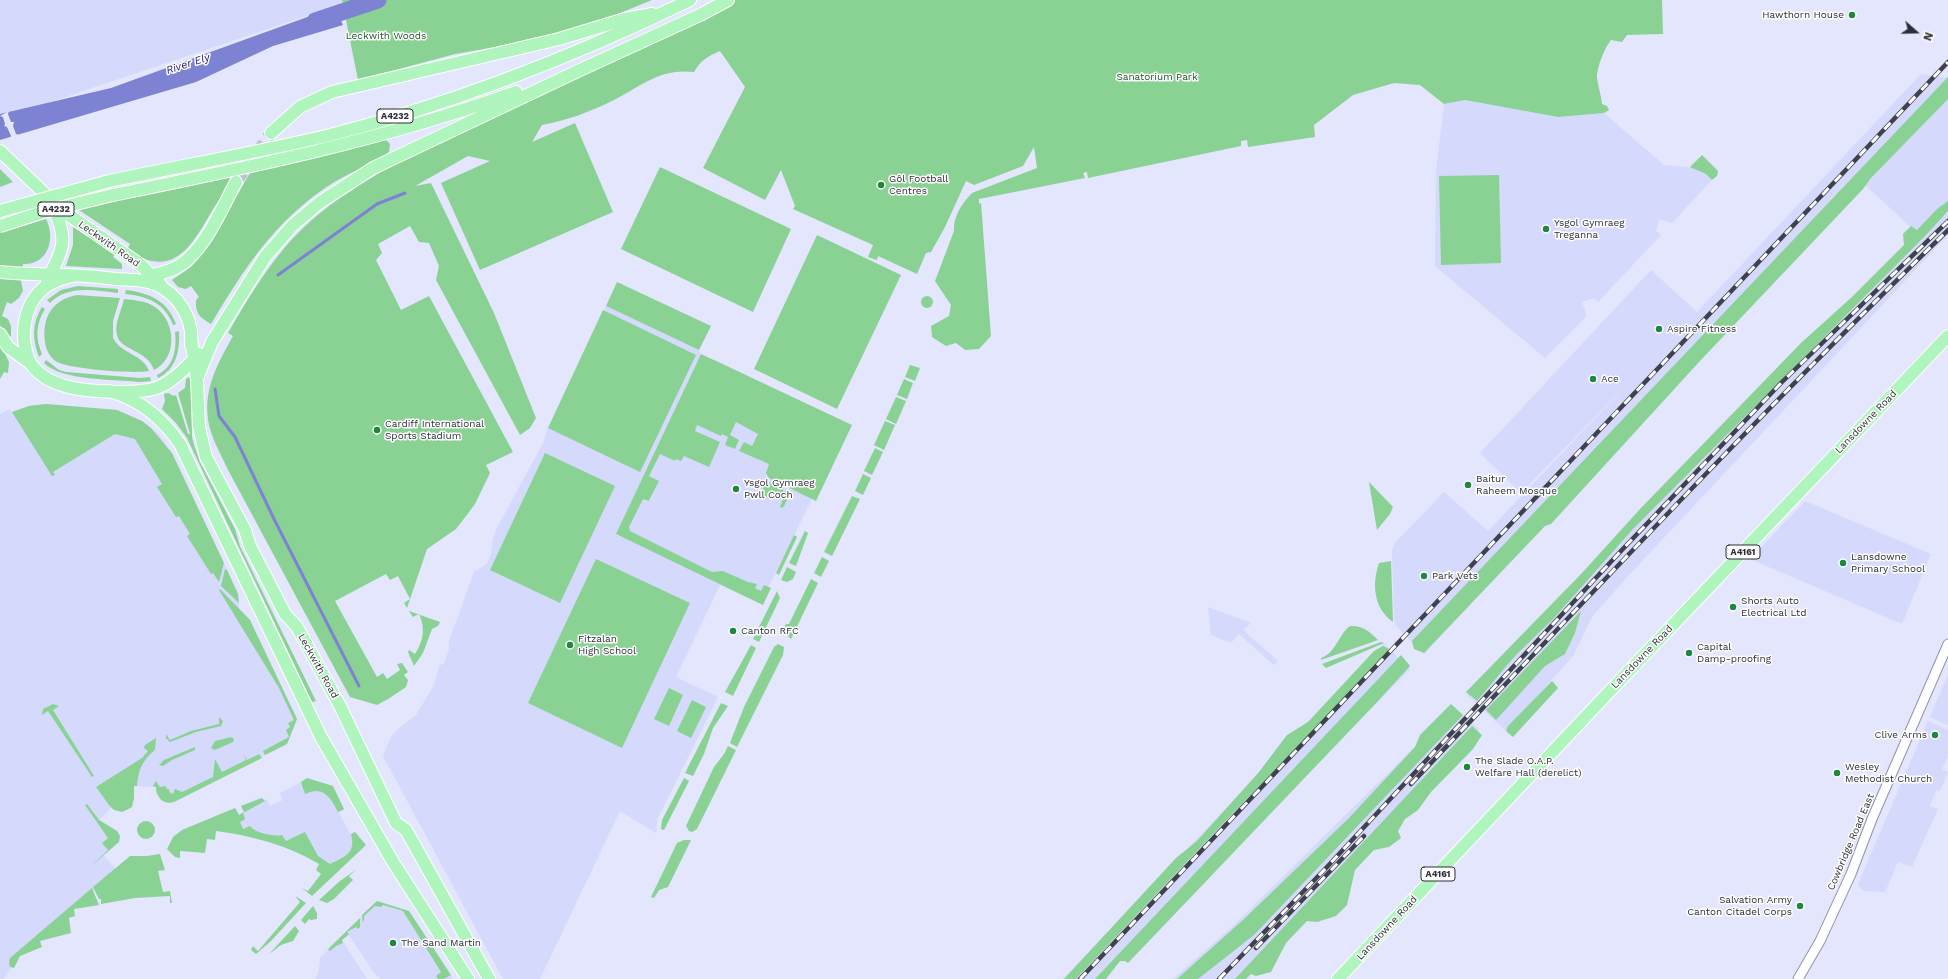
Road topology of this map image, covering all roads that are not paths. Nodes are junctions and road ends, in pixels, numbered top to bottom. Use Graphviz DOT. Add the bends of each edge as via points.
graph roads {
  1 [pos="690,0"];
  2 [pos="728,0"];
  3 [pos="668,11"];
  4 [pos="580,70"];
  5 [pos="271,133"];
  6 [pos="0,151"];
  7 [pos="236,182"];
  8 [pos="50,199"];
  9 [pos="0,211"];
  10 [pos="0,226"];
  11 [pos="0,272"];
  12 [pos="50,275"];
  13 [pos="72,276"];
  14 [pos="152,276"];
  15 [pos="136,281"];
  16 [pos="42,290"];
  17 [pos="166,290"];
  18 [pos="0,334"];
  19 [pos="1948,336"];
  20 [pos="191,338"];
  21 [pos="212,342"];
  22 [pos="195,358"];
  23 [pos="30,364"];
  24 [pos="181,370"];
  25 [pos="197,380"];
  26 [pos="109,391"];
  27 [pos="1948,644"];
  28 [pos="468,979"];
  29 [pos="489,979"];
  30 [pos="1338,979"];
  31 [pos="1798,979"];
  1 -- 3 [label="main road, A4232"];
  2 -- 4 [label="main road, A4232"];
  3 -- 5 [label="main road" via="625,18 558,39 332,92 300,108"];
  3 -- 9 [label="main road, A4232, bridge" via="535,69 396,116 326,136 109,181"];
  4 -- 10 [label="main road, A4232, bridge" via="407,128 292,158 113,195 43,212"];
  4 -- 21 [label="main road" via="373,168 319,203 292,226 269,252 248,281"];
  6 -- 8 [label="main road, Leckwith Road"];
  7 -- 14 [label="main road" via="200,246 191,257 174,269"];
  8 -- 12 [label="main road, Leckwith Road" via="60,223 63,240"];
  8 -- 14 [label="main road, Leckwith Road" via="80,224 141,265"];
  11 -- 12 [label="main road"];
  12 -- 13 [label="main road"];
  12 -- 16 [label="main road, Leckwith Road"];
  13 -- 15 [label="main road"];
  13 -- 16 [label="main road" via="57,280"];
  14 -- 15 [label="main road"];
  14 -- 17 [label="main road, Leckwith Road"];
  15 -- 17 [label="main road" via="154,284"];
  16 -- 23 [label="main road" via="30,306 23,325 25,349"];
  17 -- 20 [label="main road, Leckwith Road" via="182,306 188,319"];
  18 -- 23 [label="main road" via="8,347"];
  19 -- 30 [label="main road, Lansdowne Road / A4161"];
  20 -- 22 [label="main road, Leckwith Road"];
  20 -- 24 [label="main road" via="188,359"];
  21 -- 22 [label="main road"];
  21 -- 25 [label="main road"];
  22 -- 24 [label="main road"];
  22 -- 25 [label="main road, Leckwith Road"];
  23 -- 26 [label="main road" via="55,383 66,387"];
  24 -- 26 [label="main road" via="158,387 136,391"];
  25 -- 29 [label="main road, Leckwith Road" via="199,427 208,462 245,530 250,546 285,614 297,627 340,706 396,823 406,830"];
  26 -- 28 [label="main road" via="142,406 166,426 180,444 321,737 393,862"];
  27 -- 31 [label="street, Cowbridge Road East" via="1872,819 1851,874 1820,940"];
}
